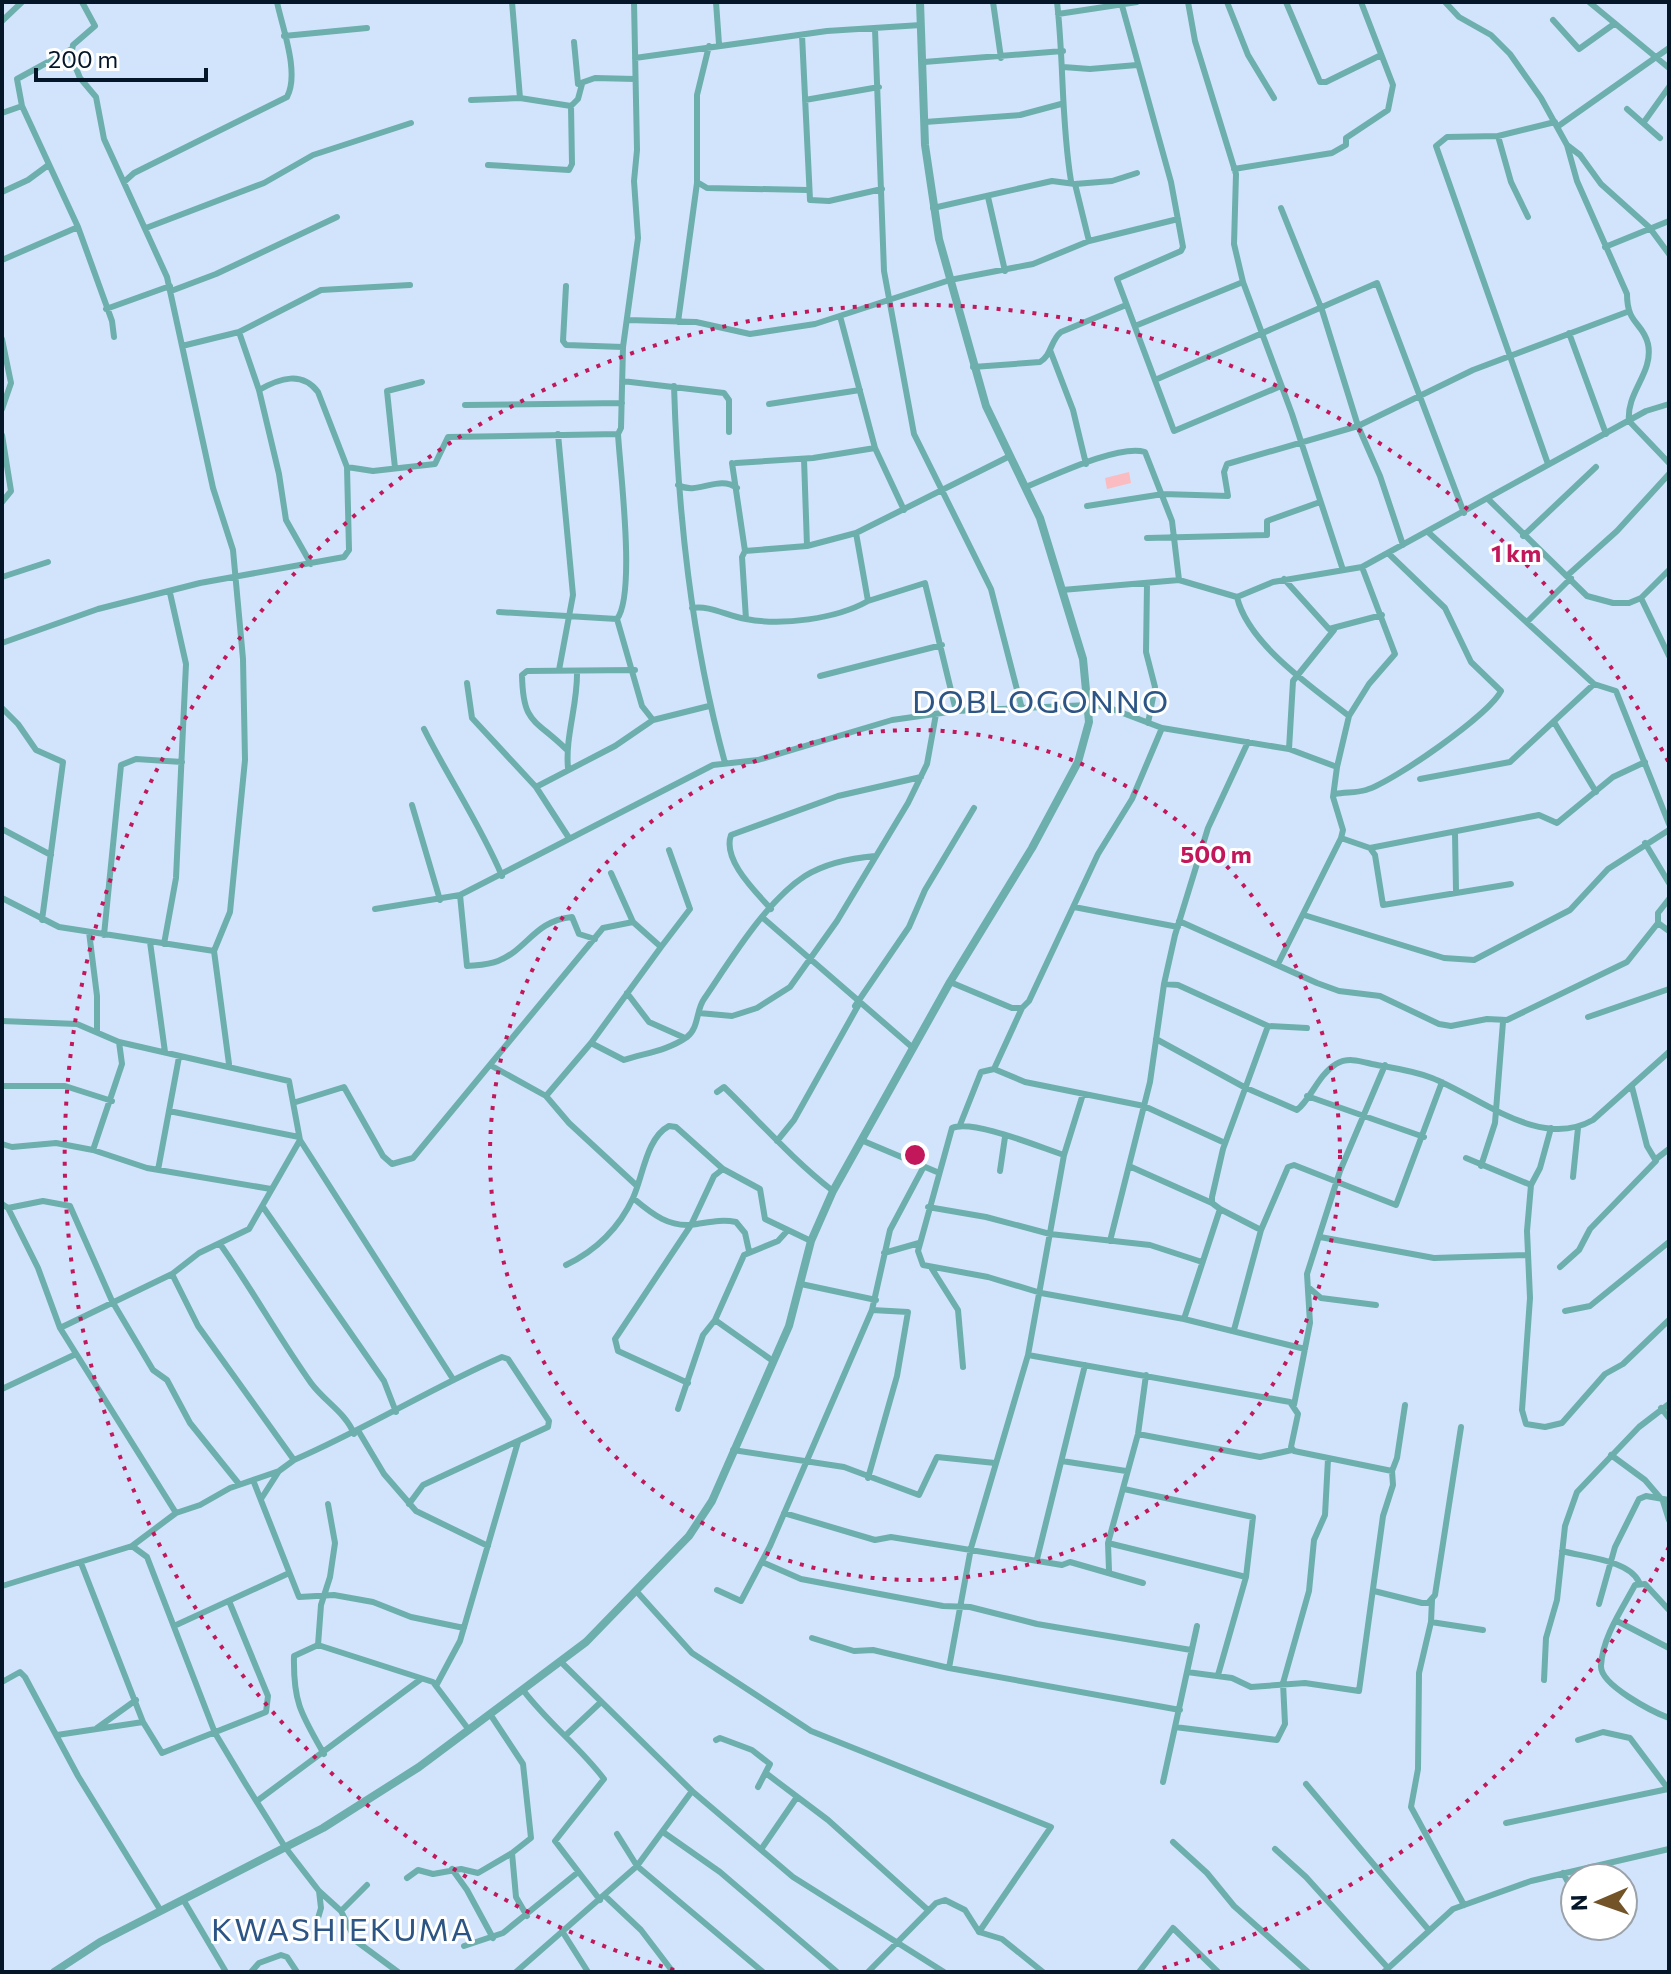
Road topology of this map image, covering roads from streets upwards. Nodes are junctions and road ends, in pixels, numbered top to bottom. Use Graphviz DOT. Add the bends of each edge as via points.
graph roads {
  1 [pos="22,2"];
  2 [pos="82,2"];
  3 [pos="277,2"];
  4 [pos="512,2"];
  5 [pos="634,2"];
  6 [pos="716,2"];
  7 [pos="920,2"];
  8 [pos="993,2"];
  9 [pos="1057,2"];
  10 [pos="1137,2"];
  11 [pos="1188,2"];
  12 [pos="1227,2"];
  13 [pos="1286,2"];
  14 [pos="1361,2"];
  15 [pos="1445,2"];
  16 [pos="1589,2"];
  17 [pos="1121,4"];
  18 [pos="1058,14"];
  19 [pos="1553,20"];
  20 [pos="2,21"];
  21 [pos="1614,24"];
  22 [pos="923,25"];
  23 [pos="367,28"];
  24 [pos="875,29"];
  25 [pos="802,35"];
  26 [pos="284,36"];
  27 [pos="574,42"];
  28 [pos="719,44"];
  29 [pos="709,46"];
  30 [pos="1669,48"];
  31 [pos="70,50"];
  32 [pos="1063,51"];
  33 [pos="1379,56"];
  34 [pos="1656,56"];
  35 [pos="635,58"];
  36 [pos="1001,58"];
  37 [pos="924,62"];
  38 [pos="1137,65"];
  39 [pos="1063,67"];
  40 [pos="1669,68"];
  41 [pos="635,79"];
  42 [pos="582,84"];
  43 [pos="879,87"];
  44 [pos="1669,87"];
  45 [pos="520,98"];
  46 [pos="1274,98"];
  47 [pos="471,100"];
  48 [pos="805,100"];
  49 [pos="1061,104"];
  50 [pos="22,106"];
  51 [pos="571,106"];
  52 [pos="1627,109"];
  53 [pos="2,113"];
  54 [pos="925,122"];
  55 [pos="1644,122"];
  56 [pos="411,123"];
  57 [pos="1556,125"];
  58 [pos="1498,136"];
  59 [pos="1660,138"];
  60 [pos="1567,145"];
  61 [pos="488,165"];
  62 [pos="47,166"];
  63 [pos="1234,169"];
  64 [pos="1137,173"];
  65 [pos="124,182"];
  66 [pos="697,182"];
  67 [pos="1073,183"];
  68 [pos="882,189"];
  69 [pos="808,190"];
  70 [pos="2,192"];
  71 [pos="988,197"];
  72 [pos="932,208"];
  73 [pos="1281,208"];
  74 [pos="337,217"];
  75 [pos="1528,217"];
  76 [pos="1178,219"];
  77 [pos="1669,221"];
  78 [pos="78,227"];
  79 [pos="1649,227"];
  80 [pos="146,228"];
  81 [pos="1089,241"];
  82 [pos="1605,247"];
  83 [pos="1669,254"];
  84 [pos="2,260"];
  85 [pos="1005,271"];
  86 [pos="950,280"];
  87 [pos="1243,282"];
  88 [pos="410,285"];
  89 [pos="566,286"];
  90 [pos="170,288"];
  91 [pos="887,300"];
  92 [pos="1126,305"];
  93 [pos="106,309"];
  94 [pos="1322,310"];
  95 [pos="1627,312"];
  96 [pos="840,316"];
  97 [pos="628,320"];
  98 [pos="678,322"];
  99 [pos="1135,326"];
  100 [pos="239,332"];
  101 [pos="1262,333"];
  102 [pos="1569,333"];
  103 [pos="114,337"];
  104 [pos="2,339"];
  105 [pos="182,346"];
  106 [pos="623,347"];
  107 [pos="1050,350"];
  108 [pos="1510,355"];
  109 [pos="972,367"];
  110 [pos="1155,380"];
  111 [pos="622,381"];
  112 [pos="422,382"];
  113 [pos="674,386"];
  114 [pos="1281,386"];
  115 [pos="259,390"];
  116 [pos="860,390"];
  117 [pos="1419,396"];
  118 [pos="622,403"];
  119 [pos="769,404"];
  120 [pos="1669,404"];
  121 [pos="465,405"];
  122 [pos="2,409"];
  123 [pos="1629,421"];
  124 [pos="1358,426"];
  125 [pos="729,432"];
  126 [pos="558,434"];
  127 [pos="618,434"];
  128 [pos="1606,434"];
  129 [pos="2,435"];
  130 [pos="1301,444"];
  131 [pos="875,448"];
  132 [pos="1010,456"];
  133 [pos="804,459"];
  134 [pos="1669,463"];
  135 [pos="1086,464"];
  136 [pos="1548,464"];
  137 [pos="347,467"];
  138 [pos="1596,467"];
  139 [pos="395,468"];
  140 [pos="1669,474"];
  141 [pos="678,485"];
  142 [pos="1026,487"];
  143 [pos="737,488"];
  144 [pos="941,491"];
  145 [pos="1163,494"];
  146 [pos="1488,499"];
  147 [pos="2,502"];
  148 [pos="1320,502"];
  149 [pos="1087,506"];
  150 [pos="904,510"];
  151 [pos="1464,513"];
  152 [pos="1428,532"];
  153 [pos="856,533"];
  154 [pos="1175,536"];
  155 [pos="1523,536"];
  156 [pos="1147,538"];
  157 [pos="1403,545"];
  158 [pos="807,546"];
  159 [pos="745,551"];
  160 [pos="1389,554"];
  161 [pos="48,562"];
  162 [pos="311,564"];
  163 [pos="1362,567"];
  164 [pos="1343,570"];
  165 [pos="1669,570"];
  166 [pos="1570,576"];
  167 [pos="2,577"];
  168 [pos="235,577"];
  169 [pos="1284,579"];
  170 [pos="1179,580"];
  171 [pos="1147,584"];
  172 [pos="1061,590"];
  173 [pos="170,593"];
  174 [pos="1237,597"];
  175 [pos="1641,598"];
  176 [pos="868,601"];
  177 [pos="692,608"];
  178 [pos="499,612"];
  179 [pos="1382,615"];
  180 [pos="566,618"];
  181 [pos="617,619"];
  182 [pos="746,619"];
  183 [pos="1528,621"];
  184 [pos="1669,627"];
  185 [pos="1334,630"];
  186 [pos="1659,631"];
  187 [pos="2,643"];
  188 [pos="942,645"];
  189 [pos="1669,656"];
  190 [pos="559,670"];
  191 [pos="635,670"];
  192 [pos="577,671"];
  193 [pos="1299,675"];
  194 [pos="820,676"];
  195 [pos="467,683"];
  196 [pos="1594,684"];
  197 [pos="1089,705"];
  198 [pos="709,706"];
  199 [pos="2,708"];
  200 [pos="1022,709"];
  201 [pos="956,711"];
  202 [pos="936,714"];
  203 [pos="1349,716"];
  204 [pos="653,720"];
  205 [pos="1554,722"];
  206 [pos="1148,723"];
  207 [pos="1162,728"];
  208 [pos="424,729"];
  209 [pos="1248,742"];
  210 [pos="566,749"];
  211 [pos="1289,749"];
  212 [pos="182,762"];
  213 [pos="1645,762"];
  214 [pos="725,763"];
  215 [pos="1337,767"];
  216 [pos="568,768"];
  217 [pos="921,777"];
  218 [pos="1420,779"];
  219 [pos="536,787"];
  220 [pos="1596,792"];
  221 [pos="1335,794"];
  222 [pos="412,805"];
  223 [pos="974,808"];
  224 [pos="1669,824"];
  225 [pos="2,829"];
  226 [pos="1669,830"];
  227 [pos="1455,833"];
  228 [pos="569,838"];
  229 [pos="1341,838"];
  230 [pos="1645,843"];
  231 [pos="1370,848"];
  232 [pos="669,850"];
  233 [pos="51,855"];
  234 [pos="875,856"];
  235 [pos="611,873"];
  236 [pos="502,876"];
  237 [pos="1669,883"];
  238 [pos="1511,884"];
  239 [pos="1456,891"];
  240 [pos="460,895"];
  241 [pos="2,898"];
  242 [pos="1669,899"];
  243 [pos="440,900"];
  244 [pos="1074,907"];
  245 [pos="375,909"];
  246 [pos="771,909"];
  247 [pos="1304,915"];
  248 [pos="763,918"];
  249 [pos="42,920"];
  250 [pos="633,922"];
  251 [pos="1658,923"];
  252 [pos="1179,924"];
  253 [pos="1669,931"];
  254 [pos="89,932"];
  255 [pos="104,935"];
  256 [pos="595,939"];
  257 [pos="150,942"];
  258 [pos="164,944"];
  259 [pos="661,947"];
  260 [pos="214,951"];
  261 [pos="810,961"];
  262 [pos="1278,964"];
  263 [pos="950,982"];
  264 [pos="1164,984"];
  265 [pos="1669,989"];
  266 [pos="627,993"];
  267 [pos="858,1002"];
  268 [pos="1022,1008"];
  269 [pos="699,1013"];
  270 [pos="1588,1017"];
  271 [pos="2,1021"];
  272 [pos="1503,1022"];
  273 [pos="1268,1026"];
  274 [pos="1307,1028"];
  275 [pos="97,1032"];
  276 [pos="685,1038"];
  277 [pos="1156,1039"];
  278 [pos="119,1042"];
  279 [pos="591,1043"];
  280 [pos="913,1048"];
  281 [pos="165,1052"];
  282 [pos="1669,1052"];
  283 [pos="179,1057"];
  284 [pos="229,1064"];
  285 [pos="490,1065"];
  286 [pos="1385,1065"];
  287 [pos="994,1069"];
  288 [pos="1442,1082"];
  289 [pos="2,1086"];
  290 [pos="1244,1087"];
  291 [pos="1632,1087"];
  292 [pos="717,1092"];
  293 [pos="1083,1094"];
  294 [pos="546,1096"];
  295 [pos="1307,1096"];
  296 [pos="112,1101"];
  297 [pos="296,1102"];
  298 [pos="1144,1106"];
  299 [pos="169,1111"];
  300 [pos="1496,1111"];
  301 [pos="1362,1116"];
  302 [pos="960,1125"];
  303 [pos="1551,1128"];
  304 [pos="1578,1128"];
  305 [pos="1005,1137"];
  306 [pos="1424,1137"];
  307 [pos="300,1139"];
  308 [pos="861,1140"];
  309 [pos="777,1141"];
  310 [pos="1225,1143"];
  311 [pos="2,1144"];
  312 [pos="1669,1149"];
  313 [pos="93,1150"];
  314 [pos="1064,1155"];
  315 [pos="1466,1158"];
  316 [pos="1656,1159"];
  317 [pos="1129,1166"];
  318 [pos="1481,1166"];
  319 [pos="923,1168"];
  320 [pos="723,1169"];
  321 [pos="158,1170"];
  322 [pos="1000,1171"];
  323 [pos="937,1172"];
  324 [pos="1573,1177"];
  325 [pos="1337,1184"];
  326 [pos="636,1185"];
  327 [pos="1531,1185"];
  328 [pos="271,1189"];
  329 [pos="833,1191"];
  330 [pos="633,1198"];
  331 [pos="1212,1203"];
  332 [pos="5,1206"];
  333 [pos="263,1207"];
  334 [pos="928,1207"];
  335 [pos="1220,1209"];
  336 [pos="691,1225"];
  337 [pos="788,1230"];
  338 [pos="1261,1230"];
  339 [pos="1050,1234"];
  340 [pos="1320,1237"];
  341 [pos="811,1241"];
  342 [pos="1110,1241"];
  343 [pos="1669,1242"];
  344 [pos="919,1243"];
  345 [pos="220,1244"];
  346 [pos="749,1251"];
  347 [pos="884,1253"];
  348 [pos="1528,1255"];
  349 [pos="1202,1262"];
  350 [pos="566,1265"];
  351 [pos="1560,1267"];
  352 [pos="932,1269"];
  353 [pos="172,1274"];
  354 [pos="801,1284"];
  355 [pos="1306,1285"];
  356 [pos="1041,1293"];
  357 [pos="876,1300"];
  358 [pos="112,1301"];
  359 [pos="1376,1305"];
  360 [pos="872,1310"];
  361 [pos="1565,1311"];
  362 [pos="1184,1319"];
  363 [pos="715,1320"];
  364 [pos="1669,1320"];
  365 [pos="60,1328"];
  366 [pos="1234,1330"];
  367 [pos="1305,1349"];
  368 [pos="76,1354"];
  369 [pos="1028,1355"];
  370 [pos="773,1361"];
  371 [pos="1085,1365"];
  372 [pos="963,1367"];
  373 [pos="1146,1375"];
  374 [pos="453,1379"];
  375 [pos="688,1383"];
  376 [pos="2,1389"];
  377 [pos="1669,1404"];
  378 [pos="1294,1405"];
  379 [pos="1405,1405"];
  380 [pos="1661,1408"];
  381 [pos="678,1409"];
  382 [pos="396,1412"];
  383 [pos="1669,1418"];
  384 [pos="1461,1427"];
  385 [pos="357,1433"];
  386 [pos="1138,1434"];
  387 [pos="518,1441"];
  388 [pos="733,1450"];
  389 [pos="1292,1450"];
  390 [pos="1611,1455"];
  391 [pos="805,1459"];
  392 [pos="1328,1459"];
  393 [pos="294,1460"];
  394 [pos="1062,1461"];
  395 [pos="995,1463"];
  396 [pos="279,1471"];
  397 [pos="1126,1471"];
  398 [pos="1392,1471"];
  399 [pos="868,1478"];
  400 [pos="253,1480"];
  401 [pos="239,1484"];
  402 [pos="1124,1489"];
  403 [pos="261,1499"];
  404 [pos="1666,1500"];
  405 [pos="328,1504"];
  406 [pos="409,1504"];
  407 [pos="176,1513"];
  408 [pos="784,1513"];
  409 [pos="1669,1520"];
  410 [pos="143,1540"];
  411 [pos="1108,1543"];
  412 [pos="132,1546"];
  413 [pos="488,1546"];
  414 [pos="971,1548"];
  415 [pos="1562,1551"];
  416 [pos="147,1557"];
  417 [pos="1037,1559"];
  418 [pos="762,1562"];
  419 [pos="81,1563"];
  420 [pos="1611,1564"];
  421 [pos="1109,1571"];
  422 [pos="287,1574"];
  423 [pos="1246,1577"];
  424 [pos="1639,1582"];
  425 [pos="1143,1583"];
  426 [pos="2,1586"];
  427 [pos="717,1590"];
  428 [pos="1374,1591"];
  429 [pos="638,1593"];
  430 [pos="323,1595"];
  431 [pos="1432,1600"];
  432 [pos="229,1601"];
  433 [pos="1599,1604"];
  434 [pos="962,1606"];
  435 [pos="1669,1610"];
  436 [pos="1617,1621"];
  437 [pos="1431,1622"];
  438 [pos="174,1626"];
  439 [pos="1197,1626"];
  440 [pos="464,1628"];
  441 [pos="1483,1630"];
  442 [pos="812,1638"];
  443 [pos="318,1645"];
  444 [pos="1669,1648"];
  445 [pos="1191,1650"];
  446 [pos="561,1662"];
  447 [pos="949,1668"];
  448 [pos="1187,1672"];
  449 [pos="1218,1675"];
  450 [pos="421,1679"];
  451 [pos="1544,1680"];
  452 [pos="2,1682"];
  453 [pos="1283,1683"];
  454 [pos="437,1684"];
  455 [pos="523,1690"];
  456 [pos="136,1700"];
  457 [pos="601,1702"];
  458 [pos="1180,1710"];
  459 [pos="490,1714"];
  460 [pos="1669,1718"];
  461 [pos="143,1722"];
  462 [pos="1175,1727"];
  463 [pos="97,1728"];
  464 [pos="469,1730"];
  465 [pos="215,1733"];
  466 [pos="57,1735"];
  467 [pos="566,1735"];
  468 [pos="716,1740"];
  469 [pos="1578,1740"];
  470 [pos="324,1754"];
  471 [pos="767,1774"];
  472 [pos="1163,1782"];
  473 [pos="1306,1784"];
  474 [pos="758,1787"];
  475 [pos="1669,1790"];
  476 [pos="692,1791"];
  477 [pos="797,1797"];
  478 [pos="257,1801"];
  479 [pos="1506,1823"];
  480 [pos="663,1832"];
  481 [pos="617,1834"];
  482 [pos="1173,1842"];
  483 [pos="285,1847"];
  484 [pos="762,1848"];
  485 [pos="1275,1849"];
  486 [pos="1669,1849"];
  487 [pos="512,1853"];
  488 [pos="1612,1862"];
  489 [pos="637,1866"];
  490 [pos="451,1869"];
  491 [pos="577,1873"];
  492 [pos="1559,1874"];
  493 [pos="407,1878"];
  494 [pos="367,1885"];
  495 [pos="319,1891"];
  496 [pos="602,1898"];
  497 [pos="184,1901"];
  498 [pos="1464,1905"];
  499 [pos="928,1910"];
  500 [pos="161,1911"];
  501 [pos="341,1911"];
  502 [pos="527,1916"];
  503 [pos="316,1925"];
  504 [pos="1428,1929"];
  505 [pos="562,1931"];
  506 [pos="979,1932"];
  507 [pos="493,1938"];
  508 [pos="895,1941"];
  509 [pos="464,1946"];
  510 [pos="1386,1970"];
  511 [pos="760,1971"];
  512 [pos="54,1972"];
  513 [pos="226,1972"];
  514 [pos="251,1972"];
  515 [pos="297,1972"];
  516 [pos="398,1972"];
  517 [pos="516,1972"];
  518 [pos="588,1972"];
  519 [pos="673,1972"];
  520 [pos="837,1972"];
  521 [pos="868,1972"];
  522 [pos="944,1972"];
  523 [pos="1043,1972"];
  524 [pos="1139,1972"];
  525 [pos="1218,1972"];
  526 [pos="1308,1972"];
  1 -- 20 [label="street"];
  2 -- 31 [label="street" via="95,26"];
  3 -- 26 [label="street"];
  4 -- 45 [label="street"];
  5 -- 35 [label="street"];
  6 -- 28 [label="street"];
  7 -- 22 [label="street"];
  8 -- 36 [label="street"];
  9 -- 18 [label="street"];
  10 -- 17 [label="street"];
  11 -- 63 [label="street"];
  12 -- 46 [label="street" via="1248,55"];
  13 -- 33 [label="street" via="1320,82"];
  14 -- 33 [label="street"];
  15 -- 57 [label="street" via="1510,54"];
  16 -- 21 [label="street"];
  17 -- 18 [label="street"];
  17 -- 38 [label="street"];
  18 -- 32 [label="street"];
  19 -- 21 [label="street" via="1579,49"];
  21 -- 34 [label="street"];
  22 -- 24 [label="street"];
  22 -- 37 [label="street"];
  23 -- 26 [label="street"];
  24 -- 25 [label="street"];
  24 -- 43 [label="street"];
  25 -- 28 [label="street"];
  25 -- 48 [label="street"];
  26 -- 65 [label="street" via="291,89 287,97"];
  27 -- 42 [label="street" via="577,82"];
  28 -- 29 [label="street"];
  29 -- 35 [label="street"];
  29 -- 66 [label="street" via="697,95"];
  30 -- 34 [label="street"];
  31 -- 50 [label="street" via="17,79"];
  31 -- 65 [label="street" via="80,78 96,97 101,130"];
  32 -- 36 [label="street"];
  32 -- 39 [label="street"];
  33 -- 63 [label="street" via="1393,85 1392,98 1383,116 1346,138 1346,145 1332,153"];
  34 -- 40 [label="street"];
  34 -- 57 [label="street"];
  35 -- 41 [label="street"];
  36 -- 37 [label="street"];
  37 -- 54 [label="street"];
  38 -- 39 [label="street"];
  38 -- 76 [label="street"];
  39 -- 49 [label="street"];
  41 -- 42 [label="street" via="595,78"];
  41 -- 97 [label="street" via="638,238"];
  42 -- 51 [label="street"];
  43 -- 48 [label="street"];
  43 -- 68 [label="street"];
  44 -- 55 [label="street"];
  45 -- 47 [label="street"];
  45 -- 51 [label="street"];
  48 -- 69 [label="street"];
  49 -- 54 [label="street" via="1020,115"];
  49 -- 67 [label="street"];
  50 -- 53 [label="street"];
  50 -- 62 [label="street"];
  51 -- 61 [label="street" via="569,170"];
  52 -- 55 [label="street"];
  54 -- 72 [label="street"];
  55 -- 59 [label="street"];
  56 -- 80 [label="street" via="313,155 264,183"];
  57 -- 58 [label="street"];
  57 -- 60 [label="street"];
  58 -- 75 [label="street"];
  58 -- 108 [label="street" via="1447,137 1436,146"];
  60 -- 79 [label="street"];
  60 -- 82 [label="street"];
  62 -- 70 [label="street"];
  62 -- 78 [label="street"];
  63 -- 87 [label="street" via="1234,244"];
  64 -- 67 [label="street" via="1112,181"];
  65 -- 80 [label="street"];
  66 -- 69 [label="street" via="707,188"];
  66 -- 98 [label="street"];
  67 -- 71 [label="street" via="1052,181"];
  67 -- 81 [label="street"];
  68 -- 69 [label="street" via="819,203 810,200"];
  68 -- 91 [label="street"];
  71 -- 72 [label="street"];
  71 -- 85 [label="street"];
  72 -- 86 [label="street"];
  73 -- 94 [label="street"];
  74 -- 90 [label="street" via="216,274"];
  76 -- 81 [label="street"];
  76 -- 92 [label="street" via="1181,251 1117,279"];
  77 -- 79 [label="street"];
  78 -- 84 [label="street"];
  78 -- 93 [label="street"];
  79 -- 82 [label="street"];
  79 -- 83 [label="street"];
  80 -- 90 [label="street"];
  81 -- 85 [label="street"];
  82 -- 95 [label="street" via="1627,294"];
  85 -- 86 [label="street"];
  86 -- 91 [label="street"];
  86 -- 109 [label="street"];
  87 -- 99 [label="street"];
  87 -- 101 [label="street"];
  88 -- 100 [label="street" via="321,290"];
  89 -- 106 [label="street" via="566,345"];
  90 -- 93 [label="street"];
  90 -- 105 [label="street"];
  91 -- 96 [label="street"];
  91 -- 144 [label="street" via="914,434"];
  92 -- 99 [label="street"];
  92 -- 107 [label="street" via="1061,332 1052,339"];
  93 -- 103 [label="street"];
  94 -- 101 [label="street"];
  94 -- 117 [label="street" via="1377,283"];
  94 -- 124 [label="street"];
  95 -- 102 [label="street"];
  95 -- 123 [label="street" via="1648,345 1648,370 1636,388"];
  96 -- 98 [label="street" via="750,334"];
  96 -- 116 [label="street"];
  97 -- 98 [label="street"];
  97 -- 106 [label="street"];
  99 -- 110 [label="street"];
  100 -- 105 [label="street"];
  100 -- 115 [label="street"];
  101 -- 110 [label="street"];
  101 -- 114 [label="street"];
  102 -- 108 [label="street"];
  102 -- 128 [label="street"];
  104 -- 122 [label="street" via="11,383"];
  105 -- 168 [label="street" via="216,502 233,550"];
  106 -- 111 [label="street"];
  107 -- 109 [label="street" via="1040,362"];
  107 -- 135 [label="street"];
  108 -- 117 [label="street"];
  108 -- 136 [label="street"];
  109 -- 132 [label="street"];
  110 -- 114 [label="street" via="1174,431"];
  111 -- 113 [label="street"];
  111 -- 118 [label="street"];
  112 -- 139 [label="street" via="387,391"];
  113 -- 125 [label="street" via="724,393 729,400"];
  113 -- 141 [label="street"];
  114 -- 130 [label="street"];
  115 -- 137 [label="street" via="295,377 310,382"];
  115 -- 162 [label="street" via="286,520"];
  116 -- 119 [label="street"];
  116 -- 131 [label="street"];
  117 -- 124 [label="street"];
  117 -- 151 [label="street"];
  118 -- 121 [label="street"];
  118 -- 127 [label="street"];
  120 -- 123 [label="street"];
  123 -- 128 [label="street"];
  123 -- 134 [label="street"];
  124 -- 130 [label="street"];
  124 -- 157 [label="street"];
  126 -- 127 [label="street"];
  126 -- 139 [label="street" via="448,437 438,463"];
  126 -- 180 [label="street" via="573,595"];
  127 -- 181 [label="street" via="626,567"];
  128 -- 136 [label="street"];
  129 -- 147 [label="street" via="11,491"];
  130 -- 145 [label="street" via="1227,464 1228,496"];
  130 -- 148 [label="street"];
  131 -- 133 [label="street"];
  131 -- 150 [label="street"];
  132 -- 142 [label="street"];
  132 -- 144 [label="street"];
  133 -- 143 [label="street" via="734,463"];
  133 -- 158 [label="street"];
  135 -- 142 [label="street"];
  135 -- 145 [label="street" via="1143,451"];
  136 -- 146 [label="street"];
  137 -- 139 [label="street"];
  137 -- 162 [label="street" via="349,550 340,558"];
  138 -- 155 [label="street"];
  140 -- 166 [label="street"];
  141 -- 143 [label="street" via="695,491 720,483"];
  141 -- 177 [label="street"];
  142 -- 172 [label="street"];
  143 -- 159 [label="street"];
  144 -- 150 [label="street"];
  144 -- 200 [label="street" via="991,589"];
  145 -- 149 [label="street"];
  145 -- 154 [label="street"];
  146 -- 151 [label="street"];
  146 -- 155 [label="street"];
  148 -- 154 [label="street" via="1267,521 1267,535"];
  148 -- 164 [label="street"];
  150 -- 153 [label="street"];
  151 -- 152 [label="street"];
  152 -- 157 [label="street"];
  152 -- 183 [label="street"];
  153 -- 158 [label="street"];
  153 -- 176 [label="street"];
  154 -- 156 [label="street"];
  154 -- 170 [label="street"];
  155 -- 166 [label="street"];
  157 -- 160 [label="street"];
  158 -- 159 [label="street"];
  159 -- 182 [label="street"];
  160 -- 163 [label="street"];
  160 -- 221 [label="street" via="1445,608 1471,662 1501,691 1475,720 1383,783"];
  161 -- 167 [label="street"];
  162 -- 168 [label="street"];
  163 -- 164 [label="street"];
  163 -- 179 [label="street"];
  164 -- 169 [label="street"];
  165 -- 175 [label="street"];
  166 -- 175 [label="street" via="1587,596 1629,603"];
  166 -- 183 [label="street"];
  168 -- 173 [label="street"];
  168 -- 260 [label="street" via="245,760 230,912"];
  169 -- 174 [label="street"];
  169 -- 185 [label="street"];
  170 -- 171 [label="street"];
  170 -- 174 [label="street"];
  171 -- 172 [label="street"];
  171 -- 206 [label="street" via="1146,652 1155,681"];
  172 -- 197 [label="street" via="1083,659"];
  173 -- 187 [label="street" via="98,609"];
  173 -- 212 [label="street" via="186,664"];
  174 -- 193 [label="street" via="1247,622"];
  175 -- 186 [label="street"];
  176 -- 182 [label="street" via="795,619"];
  176 -- 188 [label="street" via="925,583"];
  177 -- 182 [label="street"];
  177 -- 198 [label="street"];
  178 -- 180 [label="street"];
  179 -- 185 [label="street"];
  179 -- 203 [label="street" via="1395,654"];
  180 -- 181 [label="street"];
  180 -- 190 [label="street"];
  181 -- 191 [label="street"];
  183 -- 196 [label="street"];
  184 -- 186 [label="street"];
  185 -- 193 [label="street"];
  186 -- 189 [label="street"];
  188 -- 194 [label="street"];
  188 -- 201 [label="street"];
  190 -- 192 [label="street"];
  190 -- 210 [label="street" via="522,675 524,707"];
  191 -- 192 [label="street"];
  191 -- 204 [label="street" via="642,706"];
  192 -- 210 [label="street" via="576,709"];
  193 -- 203 [label="street"];
  193 -- 211 [label="street" via="1293,681"];
  195 -- 219 [label="street" via="472,718"];
  196 -- 205 [label="street"];
  196 -- 213 [label="street" via="1616,691"];
  197 -- 200 [label="street"];
  197 -- 206 [label="street"];
  197 -- 263 [label="street" via="1085,741 1069,780"];
  198 -- 204 [label="street"];
  198 -- 214 [label="street"];
  199 -- 233 [label="street" via="36,750 63,762"];
  200 -- 201 [label="street"];
  201 -- 202 [label="street"];
  202 -- 214 [label="street" via="869,726 758,760"];
  202 -- 217 [label="street"];
  203 -- 215 [label="street"];
  204 -- 216 [label="street"];
  205 -- 218 [label="street" via="1510,762"];
  205 -- 220 [label="street"];
  206 -- 207 [label="street"];
  207 -- 209 [label="street"];
  207 -- 244 [label="street" via="1132,799 1115,822"];
  208 -- 236 [label="street" via="454,789 480,825"];
  209 -- 211 [label="street"];
  209 -- 252 [label="street" via="1208,828"];
  210 -- 216 [label="street"];
  211 -- 215 [label="street"];
  212 -- 255 [label="street" via="136,759 121,765"];
  212 -- 258 [label="street" via="176,878"];
  213 -- 220 [label="street"];
  213 -- 224 [label="street"];
  214 -- 228 [label="street"];
  215 -- 221 [label="street"];
  216 -- 219 [label="street"];
  217 -- 234 [label="street"];
  217 -- 246 [label="street" via="838,796 731,835 735,862"];
  219 -- 228 [label="street"];
  220 -- 227 [label="street" via="1557,823 1539,815"];
  221 -- 229 [label="street"];
  222 -- 243 [label="street"];
  223 -- 267 [label="street" via="909,927"];
  225 -- 233 [label="street"];
  226 -- 230 [label="street"];
  227 -- 231 [label="street"];
  227 -- 239 [label="street"];
  228 -- 236 [label="street"];
  229 -- 231 [label="street"];
  229 -- 247 [label="street"];
  230 -- 237 [label="street"];
  230 -- 247 [label="street" via="1608,869 1570,910 1474,960 1444,958"];
  231 -- 239 [label="street" via="1377,859 1383,905"];
  232 -- 259 [label="street" via="690,909"];
  233 -- 249 [label="street"];
  234 -- 246 [label="street" via="806,875"];
  234 -- 261 [label="street"];
  235 -- 250 [label="street"];
  236 -- 240 [label="street"];
  238 -- 239 [label="street"];
  240 -- 243 [label="street"];
  240 -- 256 [label="street" via="467,966 501,960 542,925 565,917 572,917 579,934"];
  241 -- 249 [label="street"];
  242 -- 251 [label="street" via="1658,913"];
  243 -- 245 [label="street"];
  244 -- 252 [label="street"];
  244 -- 268 [label="street"];
  246 -- 248 [label="street"];
  247 -- 262 [label="street"];
  248 -- 261 [label="street"];
  248 -- 269 [label="street"];
  249 -- 254 [label="street"];
  250 -- 256 [label="street" via="603,928"];
  250 -- 259 [label="street"];
  251 -- 253 [label="street"];
  251 -- 272 [label="street" via="1627,962"];
  252 -- 262 [label="street"];
  252 -- 264 [label="street"];
  254 -- 255 [label="street"];
  254 -- 275 [label="street"];
  255 -- 257 [label="street"];
  256 -- 285 [label="street"];
  257 -- 258 [label="street"];
  257 -- 281 [label="street"];
  258 -- 260 [label="street"];
  259 -- 266 [label="street"];
  260 -- 284 [label="street"];
  261 -- 267 [label="street"];
  261 -- 269 [label="street" via="790,987 757,1008 725,1017"];
  262 -- 272 [label="street" via="1339,991 1380,996 1439,1024"];
  263 -- 268 [label="street" via="1007,1007"];
  263 -- 280 [label="street"];
  264 -- 273 [label="street" via="1178,985"];
  264 -- 277 [label="street"];
  265 -- 270 [label="street"];
  266 -- 276 [label="street" via="649,1022"];
  266 -- 279 [label="street"];
  267 -- 280 [label="street"];
  267 -- 309 [label="street" via="794,1120"];
  268 -- 287 [label="street"];
  269 -- 276 [label="street"];
  271 -- 275 [label="street" via="62,1022"];
  272 -- 300 [label="street"];
  273 -- 274 [label="street"];
  273 -- 290 [label="street"];
  275 -- 278 [label="street"];
  276 -- 279 [label="street" via="624,1060"];
  277 -- 290 [label="street"];
  277 -- 298 [label="street"];
  278 -- 281 [label="street"];
  278 -- 296 [label="street" via="123,1058"];
  279 -- 294 [label="street"];
  280 -- 308 [label="street"];
  281 -- 283 [label="street"];
  282 -- 291 [label="street"];
  283 -- 284 [label="street"];
  283 -- 299 [label="street"];
  284 -- 297 [label="street" via="283,1077"];
  285 -- 294 [label="street"];
  285 -- 297 [label="street" via="436,1134 403,1164 392,1164 383,1156 344,1087"];
  286 -- 288 [label="street"];
  286 -- 295 [label="street" via="1346,1059"];
  286 -- 301 [label="street"];
  287 -- 293 [label="street" via="1025,1082"];
  287 -- 302 [label="street" via="981,1072"];
  288 -- 300 [label="street"];
  288 -- 306 [label="street"];
  289 -- 296 [label="street" via="65,1086"];
  290 -- 295 [label="street" via="1297,1110"];
  290 -- 310 [label="street"];
  291 -- 304 [label="street"];
  291 -- 316 [label="street" via="1647,1146"];
  292 -- 309 [label="street" via="724,1087"];
  293 -- 298 [label="street"];
  293 -- 314 [label="street"];
  294 -- 326 [label="street"];
  295 -- 301 [label="street"];
  296 -- 313 [label="street"];
  297 -- 307 [label="street"];
  298 -- 310 [label="street"];
  298 -- 317 [label="street"];
  299 -- 307 [label="street"];
  299 -- 321 [label="street"];
  300 -- 303 [label="street"];
  300 -- 318 [label="street"];
  301 -- 306 [label="street"];
  301 -- 325 [label="street"];
  302 -- 305 [label="street"];
  302 -- 323 [label="street" via="952,1128"];
  303 -- 304 [label="street"];
  303 -- 327 [label="street"];
  304 -- 324 [label="street"];
  305 -- 314 [label="street"];
  305 -- 322 [label="street"];
  306 -- 325 [label="street" via="1396,1205"];
  307 -- 328 [label="street"];
  307 -- 374 [label="street"];
  308 -- 319 [label="street"];
  308 -- 329 [label="street"];
  309 -- 329 [label="street"];
  310 -- 331 [label="street"];
  311 -- 313 [label="street" via="56,1143"];
  312 -- 316 [label="street"];
  313 -- 321 [label="street"];
  314 -- 339 [label="street"];
  315 -- 318 [label="street"];
  316 -- 351 [label="street"];
  317 -- 331 [label="street"];
  317 -- 342 [label="street"];
  318 -- 327 [label="street"];
  319 -- 323 [label="street"];
  319 -- 347 [label="street" via="890,1230"];
  320 -- 326 [label="street" via="669,1126 655,1142"];
  320 -- 336 [label="street" via="714,1176"];
  320 -- 337 [label="street" via="760,1189 765,1219"];
  321 -- 328 [label="street"];
  323 -- 334 [label="street"];
  325 -- 338 [label="street" via="1290,1166"];
  325 -- 340 [label="street"];
  326 -- 330 [label="street"];
  327 -- 348 [label="street"];
  328 -- 333 [label="street"];
  329 -- 341 [label="street"];
  330 -- 336 [label="street" via="662,1220"];
  330 -- 350 [label="street" via="606,1237"];
  331 -- 335 [label="street"];
  332 -- 358 [label="street" via="43,1201 70,1206"];
  332 -- 365 [label="street" via="38,1268"];
  333 -- 345 [label="street" via="249,1229"];
  333 -- 382 [label="street" via="384,1381"];
  334 -- 339 [label="street"];
  334 -- 344 [label="street"];
  335 -- 338 [label="street"];
  335 -- 349 [label="street"];
  336 -- 346 [label="street" via="736,1222"];
  336 -- 375 [label="street" via="617,1333 615,1345"];
  337 -- 341 [label="street"];
  337 -- 346 [label="street" via="778,1241"];
  338 -- 366 [label="street"];
  339 -- 342 [label="street"];
  339 -- 356 [label="street"];
  340 -- 348 [label="street" via="1434,1258"];
  340 -- 355 [label="street"];
  341 -- 354 [label="street"];
  342 -- 349 [label="street" via="1150,1245"];
  343 -- 361 [label="street" via="1590,1306"];
  344 -- 347 [label="street"];
  344 -- 352 [label="street" via="920,1259"];
  345 -- 353 [label="street"];
  345 -- 385 [label="street" via="310,1382"];
  346 -- 363 [label="street"];
  347 -- 357 [label="street"];
  348 -- 364 [label="street" via="1522,1410 1526,1424 1562,1423 1605,1374"];
  349 -- 362 [label="street"];
  352 -- 356 [label="street" via="988,1277"];
  352 -- 372 [label="street" via="958,1310"];
  353 -- 358 [label="street"];
  353 -- 393 [label="street" via="198,1326"];
  354 -- 357 [label="street"];
  354 -- 370 [label="street"];
  355 -- 359 [label="street" via="1321,1298"];
  355 -- 367 [label="street" via="1310,1323"];
  356 -- 362 [label="street"];
  356 -- 369 [label="street"];
  357 -- 360 [label="street"];
  358 -- 365 [label="street"];
  358 -- 401 [label="street" via="153,1370 167,1380 204,1443"];
  360 -- 391 [label="street"];
  360 -- 399 [label="street" via="908,1312 897,1376"];
  362 -- 366 [label="street"];
  363 -- 370 [label="street"];
  363 -- 375 [label="street" via="703,1335"];
  365 -- 368 [label="street"];
  366 -- 367 [label="street"];
  367 -- 378 [label="street"];
  368 -- 376 [label="street"];
  368 -- 407 [label="street"];
  369 -- 371 [label="street"];
  369 -- 395 [label="street"];
  370 -- 388 [label="street"];
  371 -- 373 [label="street"];
  371 -- 394 [label="street"];
  373 -- 378 [label="street"];
  373 -- 386 [label="street"];
  374 -- 382 [label="street"];
  374 -- 387 [label="street" via="502,1357 510,1361 549,1424"];
  375 -- 381 [label="street"];
  377 -- 380 [label="street"];
  378 -- 392 [label="street" via="1298,1414 1291,1447"];
  379 -- 398 [label="street"];
  380 -- 383 [label="street"];
  380 -- 390 [label="street"];
  382 -- 385 [label="street"];
  384 -- 431 [label="street"];
  385 -- 393 [label="street"];
  385 -- 406 [label="street"];
  386 -- 389 [label="street" via="1260,1457"];
  386 -- 397 [label="street"];
  387 -- 406 [label="street" via="423,1485"];
  387 -- 413 [label="street"];
  388 -- 391 [label="street"];
  388 -- 429 [label="street" via="700,1523"];
  390 -- 404 [label="street"];
  390 -- 415 [label="street" via="1577,1492"];
  391 -- 399 [label="street"];
  391 -- 408 [label="street"];
  392 -- 398 [label="street"];
  392 -- 453 [label="street" via="1325,1515 1314,1540 1309,1591"];
  393 -- 396 [label="street"];
  394 -- 397 [label="street"];
  394 -- 417 [label="street"];
  395 -- 399 [label="street" via="937,1457 919,1495"];
  395 -- 414 [label="street"];
  396 -- 400 [label="street"];
  396 -- 403 [label="street"];
  397 -- 402 [label="street"];
  398 -- 428 [label="street"];
  400 -- 401 [label="street"];
  400 -- 403 [label="street"];
  401 -- 407 [label="street"];
  402 -- 411 [label="street"];
  402 -- 423 [label="street" via="1253,1517"];
  403 -- 422 [label="street"];
  404 -- 409 [label="street"];
  404 -- 420 [label="street" via="1639,1499"];
  405 -- 430 [label="street" via="335,1543"];
  406 -- 413 [label="street"];
  407 -- 410 [label="street"];
  408 -- 414 [label="street" via="875,1540 891,1537"];
  408 -- 418 [label="street"];
  410 -- 412 [label="street"];
  410 -- 416 [label="street"];
  411 -- 421 [label="street"];
  411 -- 423 [label="street"];
  412 -- 416 [label="street"];
  412 -- 419 [label="street"];
  413 -- 440 [label="street"];
  414 -- 417 [label="street"];
  414 -- 434 [label="street"];
  415 -- 420 [label="street"];
  415 -- 451 [label="street"];
  416 -- 438 [label="street"];
  417 -- 421 [label="street"];
  418 -- 427 [label="street" via="741,1601"];
  418 -- 434 [label="street" via="801,1579"];
  419 -- 426 [label="street"];
  419 -- 456 [label="street"];
  420 -- 424 [label="street" via="1636,1574"];
  420 -- 433 [label="street"];
  421 -- 425 [label="street"];
  422 -- 430 [label="street" via="299,1597"];
  422 -- 432 [label="street"];
  423 -- 449 [label="street"];
  424 -- 435 [label="street"];
  424 -- 436 [label="street"];
  428 -- 431 [label="street" via="1422,1603"];
  428 -- 453 [label="street" via="1359,1691"];
  429 -- 446 [label="street"];
  429 -- 506 [label="street" via="692,1653 811,1731 1051,1827"];
  430 -- 440 [label="street" via="373,1602"];
  430 -- 443 [label="street"];
  431 -- 437 [label="street"];
  432 -- 438 [label="street"];
  432 -- 465 [label="street" via="269,1707"];
  434 -- 445 [label="street"];
  434 -- 447 [label="street"];
  436 -- 444 [label="street"];
  436 -- 460 [label="street" via="1601,1668 1604,1676 1632,1700"];
  437 -- 441 [label="street"];
  437 -- 498 [label="street" via="1419,1673 1418,1769 1411,1807"];
  438 -- 465 [label="street"];
  439 -- 445 [label="street"];
  440 -- 454 [label="street"];
  442 -- 447 [label="street"];
  443 -- 450 [label="street"];
  443 -- 470 [label="street" via="294,1656 293,1690"];
  445 -- 448 [label="street"];
  446 -- 455 [label="street"];
  446 -- 457 [label="street"];
  447 -- 458 [label="street"];
  448 -- 449 [label="street"];
  448 -- 458 [label="street"];
  449 -- 453 [label="street" via="1251,1687"];
  450 -- 454 [label="street"];
  450 -- 470 [label="street"];
  452 -- 466 [label="street" via="20,1672"];
  453 -- 462 [label="street" via="1285,1724 1277,1740"];
  454 -- 464 [label="street"];
  455 -- 459 [label="street"];
  455 -- 467 [label="street"];
  456 -- 461 [label="street"];
  456 -- 463 [label="street"];
  457 -- 467 [label="street"];
  457 -- 476 [label="street"];
  458 -- 462 [label="street"];
  459 -- 464 [label="street"];
  459 -- 487 [label="street" via="523,1764 531,1838"];
  461 -- 463 [label="street"];
  461 -- 465 [label="street" via="156,1747 166,1754"];
  462 -- 472 [label="street"];
  463 -- 466 [label="street"];
  464 -- 483 [label="street" via="419,1767"];
  465 -- 478 [label="street"];
  466 -- 500 [label="street"];
  467 -- 491 [label="street" via="604,1779 555,1841"];
  468 -- 471 [label="street" via="752,1750 770,1764"];
  469 -- 475 [label="street" via="1603,1732 1630,1738"];
  470 -- 478 [label="street"];
  471 -- 474 [label="street"];
  471 -- 477 [label="street"];
  473 -- 504 [label="street"];
  475 -- 479 [label="street"];
  476 -- 480 [label="street"];
  476 -- 484 [label="street"];
  477 -- 484 [label="street"];
  477 -- 499 [label="street"];
  478 -- 483 [label="street"];
  480 -- 489 [label="street"];
  480 -- 520 [label="street" via="720,1872"];
  481 -- 489 [label="street"];
  482 -- 526 [label="street"];
  483 -- 495 [label="street"];
  483 -- 497 [label="street"];
  484 -- 508 [label="street" via="808,1888"];
  485 -- 510 [label="street"];
  486 -- 488 [label="street"];
  487 -- 490 [label="street" via="478,1873"];
  487 -- 502 [label="street" via="516,1897"];
  489 -- 496 [label="street"];
  489 -- 511 [label="street"];
  490 -- 493 [label="street" via="433,1874 418,1870"];
  490 -- 507 [label="street"];
  491 -- 496 [label="street"];
  491 -- 502 [label="street"];
  492 -- 498 [label="street"];
  494 -- 501 [label="street"];
  495 -- 501 [label="street"];
  495 -- 503 [label="street"];
  496 -- 505 [label="street"];
  496 -- 519 [label="street" via="641,1930"];
  497 -- 500 [label="street"];
  497 -- 513 [label="street"];
  498 -- 504 [label="street"];
  499 -- 506 [label="street" via="936,1903 954,1903"];
  499 -- 508 [label="street"];
  500 -- 512 [label="street"];
  501 -- 516 [label="street" via="366,1952"];
  502 -- 507 [label="street"];
  504 -- 510 [label="street"];
  505 -- 517 [label="street"];
  505 -- 518 [label="street"];
  506 -- 523 [label="street" via="1002,1939"];
  507 -- 509 [label="street"];
  508 -- 521 [label="street"];
  508 -- 522 [label="street"];
  514 -- 515 [label="street" via="281,1955"];
  524 -- 525 [label="street" via="1173,1928"];
}
